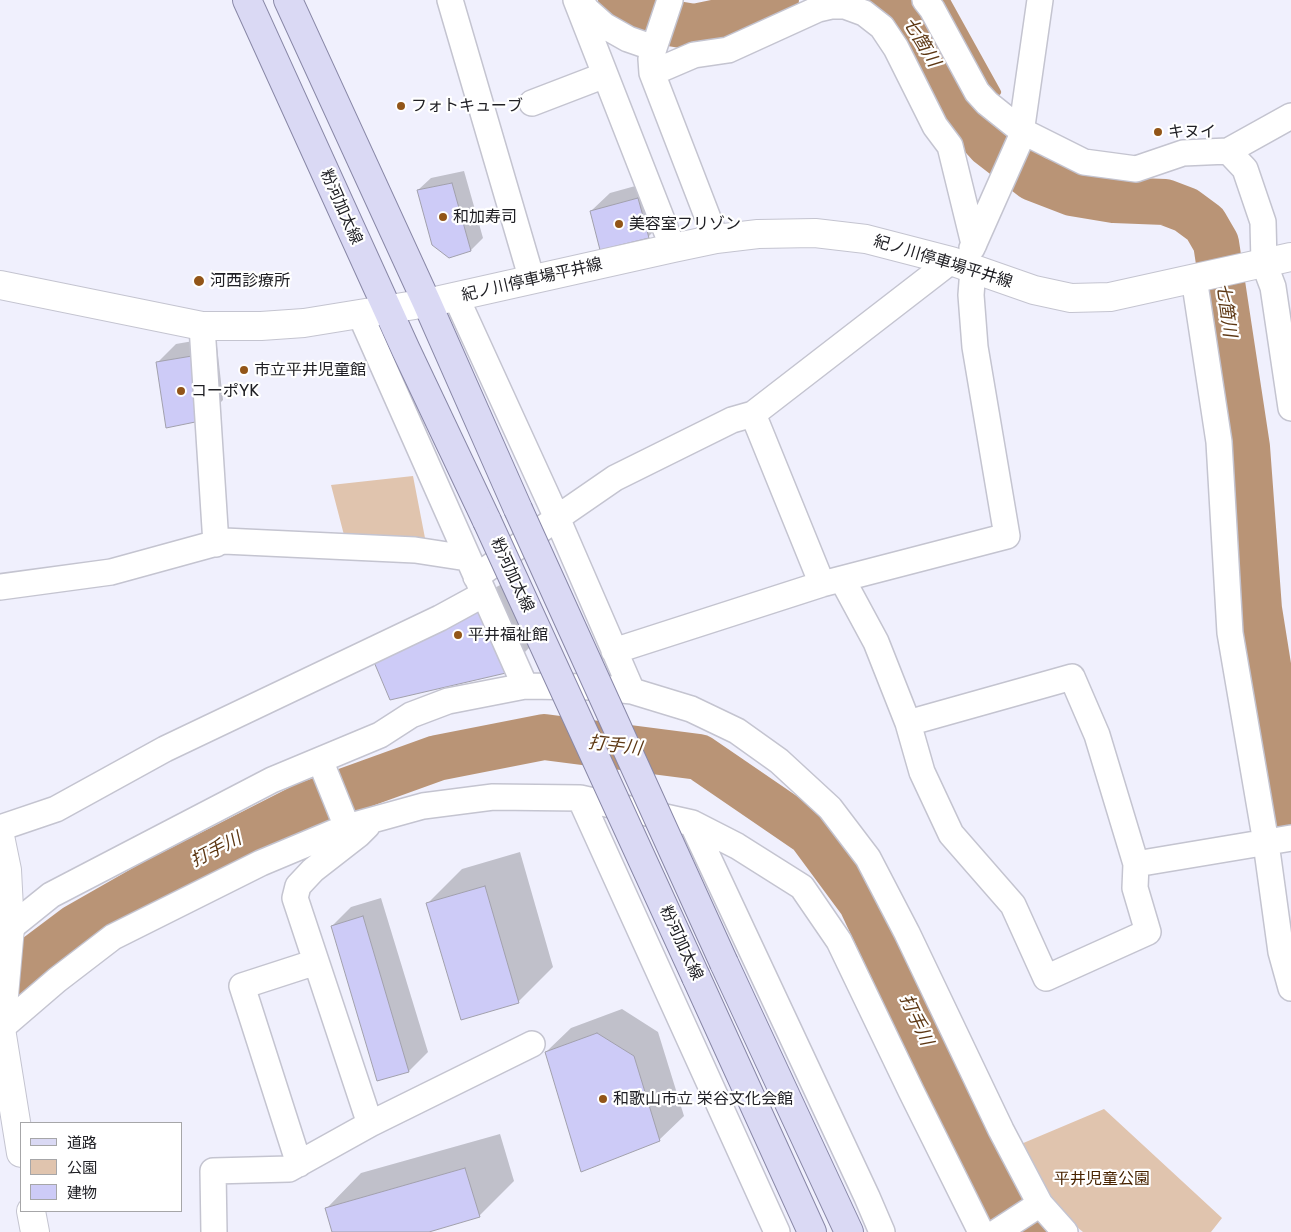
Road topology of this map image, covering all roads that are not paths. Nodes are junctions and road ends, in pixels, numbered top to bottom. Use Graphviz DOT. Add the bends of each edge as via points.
graph roads {
  1 [pos="247,0"];
  2 [pos="288,0"];
  3 [pos="450,0"];
  4 [pos="578,0"];
  5 [pos="925,0"];
  6 [pos="1040,0"];
  7 [pos="669,2"];
  8 [pos="655,44"];
  9 [pos="652,74"];
  10 [pos="605,75"];
  11 [pos="532,103"];
  12 [pos="1291,116"];
  13 [pos="1021,135"];
  14 [pos="1228,151"];
  15 [pos="716,239"];
  16 [pos="673,248"];
  17 [pos="1291,257"];
  18 [pos="966,260"];
  19 [pos="1255,265"];
  20 [pos="1199,277"];
  21 [pos="532,280"];
  22 [pos="0,285"];
  23 [pos="456,297"];
  24 [pos="426,303"];
  25 [pos="388,310"];
  26 [pos="360,314"];
  27 [pos="202,326"];
  28 [pos="1291,408"];
  29 [pos="753,414"];
  30 [pos="557,518"];
  31 [pos="216,544"];
  32 [pos="476,576"];
  33 [pos="832,581"];
  34 [pos="0,587"];
  35 [pos="614,650"];
  36 [pos="525,686"];
  37 [pos="632,691"];
  38 [pos="908,723"];
  39 [pos="323,766"];
  40 [pos="580,798"];
  41 [pos="345,820"];
  42 [pos="374,820"];
  43 [pos="692,823"];
  44 [pos="0,828"];
  45 [pos="0,836"];
  46 [pos="1279,841"];
  47 [pos="1136,864"];
  48 [pos="6,933"];
  49 [pos="316,962"];
  50 [pos="1291,988"];
  51 [pos="1,1021"];
  52 [pos="532,1044"];
  53 [pos="370,1124"];
  54 [pos="20,1146"];
  55 [pos="299,1164"];
  56 [pos="1036,1207"];
  57 [pos="30,1212"];
  58 [pos="35,1232"];
  59 [pos="214,1232"];
  60 [pos="777,1232"];
  61 [pos="812,1232"];
  62 [pos="849,1232"];
  63 [pos="882,1232"];
  64 [pos="981,1232"];
  65 [pos="997,1232"];
  66 [pos="1065,1232"];
  1 -- 25 [label="main road, 粉河加太線"];
  2 -- 24 [label="main road, 粉河加太線"];
  3 -- 21 [label="street"];
  4 -- 8 [label="street" via="605,26 628,39"];
  4 -- 10 [label="street"];
  5 -- 13 [label="street" via="977,92"];
  6 -- 13 [label="street"];
  7 -- 8 [label="street"];
  8 -- 9 [label="street"];
  9 -- 15 [label="street"];
  9 -- 18 [label="street" via="694,54 728,50 818,9 845,6 864,12 882,27 896,48 935,126 950,146"];
  10 -- 11 [label="street"];
  10 -- 16 [label="street"];
  12 -- 14 [label="street"];
  13 -- 14 [label="street" via="1084,162 1136,169 1183,153"];
  13 -- 18 [label="street"];
  14 -- 19 [label="street" via="1246,169 1263,222"];
  15 -- 16 [label="main road, 紀ノ川停車場平井線"];
  15 -- 18 [label="main road, 紀ノ川停車場平井線" via="815,233 866,239"];
  16 -- 21 [label="main road, 紀ノ川停車場平井線"];
  17 -- 19 [label="main road, 紀ノ川停車場平井線"];
  18 -- 20 [label="main road, 紀ノ川停車場平井線" via="1034,290 1071,298 1110,297"];
  18 -- 29 [label="street"];
  18 -- 33 [label="street" via="975,347 1007,536"];
  19 -- 20 [label="main road, 紀ノ川停車場平井線"];
  19 -- 28 [label="street" via="1273,287"];
  20 -- 46 [label="street" via="1218,442 1230,634"];
  21 -- 23 [label="main road, 紀ノ川停車場平井線"];
  22 -- 27 [label="main road, 紀ノ川停車場平井線"];
  23 -- 24 [label="main road, 紀ノ川停車場平井線"];
  23 -- 30 [label="street"];
  24 -- 25 [label="main road, 紀ノ川停車場平井線"];
  24 -- 62 [label="main road, 粉河加太線, bridge"];
  25 -- 26 [label="main road, 紀ノ川停車場平井線"];
  25 -- 61 [label="main road, 粉河加太線, bridge"];
  26 -- 27 [label="main road, 紀ノ川停車場平井線" via="304,323"];
  26 -- 32 [label="street"];
  27 -- 31 [label="street"];
  29 -- 30 [label="street" via="732,420 615,478"];
  29 -- 33 [label="street"];
  30 -- 32 [label="street"];
  30 -- 35 [label="street"];
  31 -- 32 [label="street" via="224,541 415,550"];
  31 -- 34 [label="street" via="111,572"];
  32 -- 36 [label="street"];
  32 -- 44 [label="street" via="432,622 165,749 56,809"];
  33 -- 35 [label="street"];
  33 -- 38 [label="street" via="876,642"];
  35 -- 37 [label="street"];
  36 -- 37 [label="street"];
  36 -- 39 [label="street" via="448,701 411,715"];
  37 -- 56 [label="street" via="692,709 737,731 779,760 830,808 868,858 908,933"];
  38 -- 47 [label="street" via="1072,677 1097,735"];
  38 -- 47 [label="street" via="922,772 951,834 1013,905 1046,978 1148,932 1135,888"];
  39 -- 41 [label="street"];
  39 -- 48 [label="street" via="272,780 51,894"];
  40 -- 42 [label="street" via="493,797 423,806"];
  40 -- 43 [label="street"];
  40 -- 60 [label="street"];
  41 -- 42 [label="street"];
  41 -- 51 [label="street" via="113,937"];
  42 -- 49 [label="street" via="298,886 295,898"];
  43 -- 63 [label="street"];
  43 -- 64 [label="street" via="738,846 802,887 839,941"];
  45 -- 48 [label="main road" via="8,870"];
  46 -- 47 [label="street"];
  46 -- 50 [label="street" via="1281,952"];
  48 -- 51 [label="main road"];
  49 -- 53 [label="street"];
  49 -- 55 [label="street" via="242,986"];
  51 -- 54 [label="main road"];
  52 -- 53 [label="street"];
  53 -- 55 [label="street"];
  55 -- 59 [label="street" via="290,1170 213,1171"];
  56 -- 65 [label="street"];
  56 -- 66 [label="street"];
  57 -- 58 [label="main road"];
}
